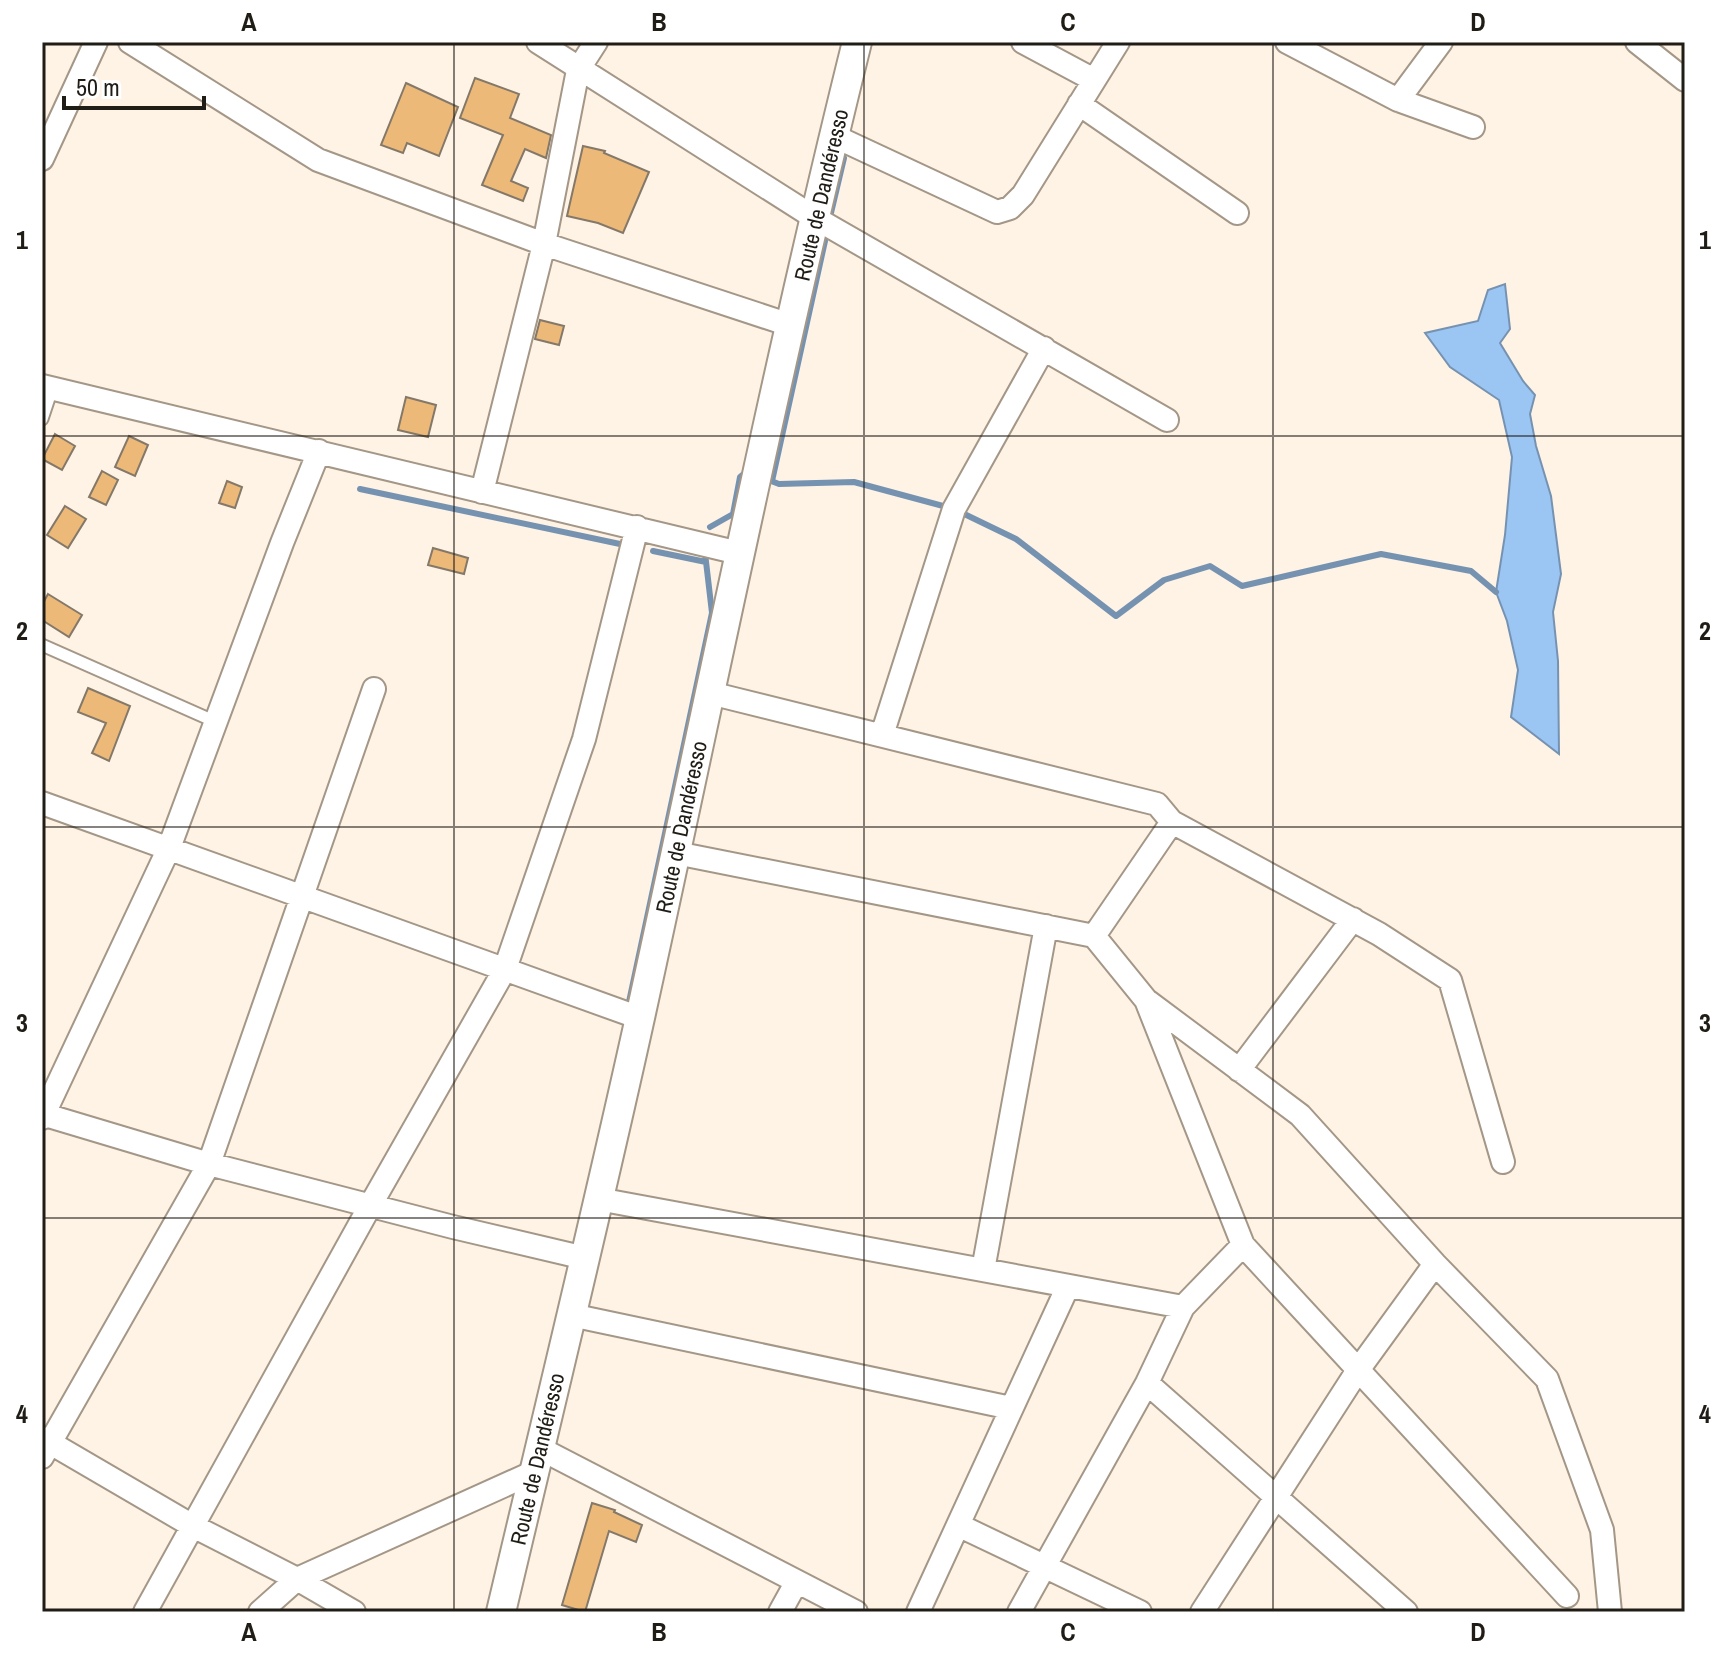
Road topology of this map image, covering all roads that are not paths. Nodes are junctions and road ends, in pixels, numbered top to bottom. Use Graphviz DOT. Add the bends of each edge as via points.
graph roads {
  1 [pos="96,42"];
  2 [pos="130,42"];
  3 [pos="538,42"];
  4 [pos="596,42"];
  5 [pos="857,42"];
  6 [pos="1023,42"];
  7 [pos="1118,42"];
  8 [pos="1287,42"];
  9 [pos="1441,42"];
  10 [pos="1637,42"];
  11 [pos="578,70"];
  12 [pos="1094,80"];
  13 [pos="1685,80"];
  14 [pos="1398,100"];
  15 [pos="1079,104"];
  16 [pos="1473,127"];
  17 [pos="834,136"];
  18 [pos="42,159"];
  19 [pos="1237,213"];
  20 [pos="815,218"];
  21 [pos="544,244"];
  22 [pos="790,325"];
  23 [pos="1044,348"];
  24 [pos="47,388"];
  25 [pos="42,419"];
  26 [pos="1167,420"];
  27 [pos="319,451"];
  28 [pos="482,492"];
  29 [pos="637,527"];
  30 [pos="739,553"];
  31 [pos="42,645"];
  32 [pos="374,689"];
  33 [pos="710,693"];
  34 [pos="216,722"];
  35 [pos="882,735"];
  36 [pos="42,803"];
  37 [pos="1172,822"];
  38 [pos="169,848"];
  39 [pos="676,853"];
  40 [pos="302,896"];
  41 [pos="1353,919"];
  42 [pos="1046,926"];
  43 [pos="1094,936"];
  44 [pos="505,969"];
  45 [pos="1146,1000"];
  46 [pos="640,1018"];
  47 [pos="1239,1070"];
  48 [pos="43,1115"];
  49 [pos="1503,1162"];
  50 [pos="209,1164"];
  51 [pos="598,1199"];
  52 [pos="370,1206"];
  53 [pos="1243,1245"];
  54 [pos="585,1258"];
  55 [pos="1435,1264"];
  56 [pos="983,1270"];
  57 [pos="1068,1286"];
  58 [pos="1183,1307"];
  59 [pos="571,1315"];
  60 [pos="1358,1370"];
  61 [pos="1147,1383"];
  62 [pos="1011,1408"];
  63 [pos="45,1446"];
  64 [pos="537,1460"];
  65 [pos="1276,1497"];
  66 [pos="191,1525"];
  67 [pos="958,1525"];
  68 [pos="1044,1566"];
  69 [pos="297,1579"];
  70 [pos="796,1583"];
  71 [pos="1567,1596"];
  72 [pos="145,1612"];
  73 [pos="260,1612"];
  74 [pos="354,1612"];
  75 [pos="501,1612"];
  76 [pos="780,1612"];
  77 [pos="856,1612"];
  78 [pos="918,1612"];
  79 [pos="1019,1612"];
  80 [pos="1140,1612"];
  81 [pos="1202,1612"];
  82 [pos="1406,1612"];
  83 [pos="1610,1612"];
  1 -- 18 [label="street"];
  2 -- 21 [label="street" via="318,160"];
  3 -- 11 [label="street"];
  4 -- 11 [label="street"];
  5 -- 17 [label="street, Route de Dandéresso"];
  6 -- 12 [label="street"];
  7 -- 12 [label="street"];
  8 -- 14 [label="street"];
  9 -- 14 [label="street"];
  10 -- 13 [label="street"];
  11 -- 20 [label="street"];
  11 -- 21 [label="street"];
  12 -- 15 [label="street"];
  14 -- 16 [label="street"];
  15 -- 17 [label="street" via="1023,195 997,212"];
  15 -- 19 [label="street"];
  17 -- 20 [label="street, Route de Dandéresso"];
  20 -- 22 [label="street, Route de Dandéresso"];
  20 -- 23 [label="street"];
  21 -- 22 [label="street"];
  21 -- 28 [label="street"];
  22 -- 30 [label="street, Route de Dandéresso"];
  23 -- 26 [label="street"];
  23 -- 35 [label="street" via="954,509"];
  24 -- 25 [label="lane"];
  24 -- 27 [label="street"];
  27 -- 28 [label="street"];
  27 -- 34 [label="street"];
  28 -- 29 [label="street"];
  29 -- 30 [label="street"];
  29 -- 44 [label="street" via="584,739"];
  30 -- 33 [label="street, Route de Dandéresso"];
  31 -- 34 [label="lane"];
  32 -- 40 [label="street"];
  33 -- 35 [label="street"];
  33 -- 39 [label="street, Route de Dandéresso"];
  34 -- 38 [label="street"];
  35 -- 37 [label="street" via="1157,804"];
  36 -- 38 [label="street"];
  37 -- 41 [label="street"];
  37 -- 43 [label="street"];
  38 -- 40 [label="street"];
  38 -- 48 [label="street"];
  39 -- 42 [label="street"];
  39 -- 46 [label="street, Route de Dandéresso"];
  40 -- 44 [label="street"];
  40 -- 50 [label="street"];
  41 -- 47 [label="street"];
  41 -- 49 [label="street" via="1450,980"];
  42 -- 43 [label="street"];
  42 -- 56 [label="street"];
  43 -- 45 [label="street"];
  44 -- 46 [label="street"];
  44 -- 52 [label="street"];
  45 -- 47 [label="street"];
  45 -- 53 [label="street"];
  46 -- 51 [label="street, Route de Dandéresso"];
  47 -- 55 [label="street" via="1300,1115"];
  48 -- 50 [label="street"];
  50 -- 52 [label="street"];
  50 -- 63 [label="street"];
  51 -- 54 [label="street, Route de Dandéresso"];
  51 -- 56 [label="street"];
  52 -- 54 [label="street"];
  52 -- 66 [label="street"];
  53 -- 58 [label="street"];
  53 -- 60 [label="street"];
  54 -- 59 [label="street, Route de Dandéresso"];
  55 -- 60 [label="street"];
  55 -- 83 [label="street" via="1547,1379 1602,1530"];
  56 -- 57 [label="street"];
  57 -- 58 [label="street"];
  57 -- 62 [label="street"];
  58 -- 61 [label="street"];
  59 -- 62 [label="street"];
  59 -- 64 [label="street, Route de Dandéresso"];
  60 -- 65 [label="street"];
  60 -- 71 [label="street"];
  61 -- 65 [label="street"];
  61 -- 68 [label="street"];
  62 -- 67 [label="street"];
  63 -- 66 [label="street"];
  64 -- 69 [label="street"];
  64 -- 70 [label="street"];
  64 -- 75 [label="street, Route de Dandéresso"];
  65 -- 81 [label="street"];
  65 -- 82 [label="street"];
  66 -- 69 [label="street"];
  66 -- 72 [label="street"];
  67 -- 68 [label="street"];
  67 -- 78 [label="street"];
  68 -- 79 [label="street"];
  68 -- 80 [label="street"];
  69 -- 73 [label="street"];
  69 -- 74 [label="street"];
  70 -- 76 [label="street"];
  70 -- 77 [label="street"];
}
